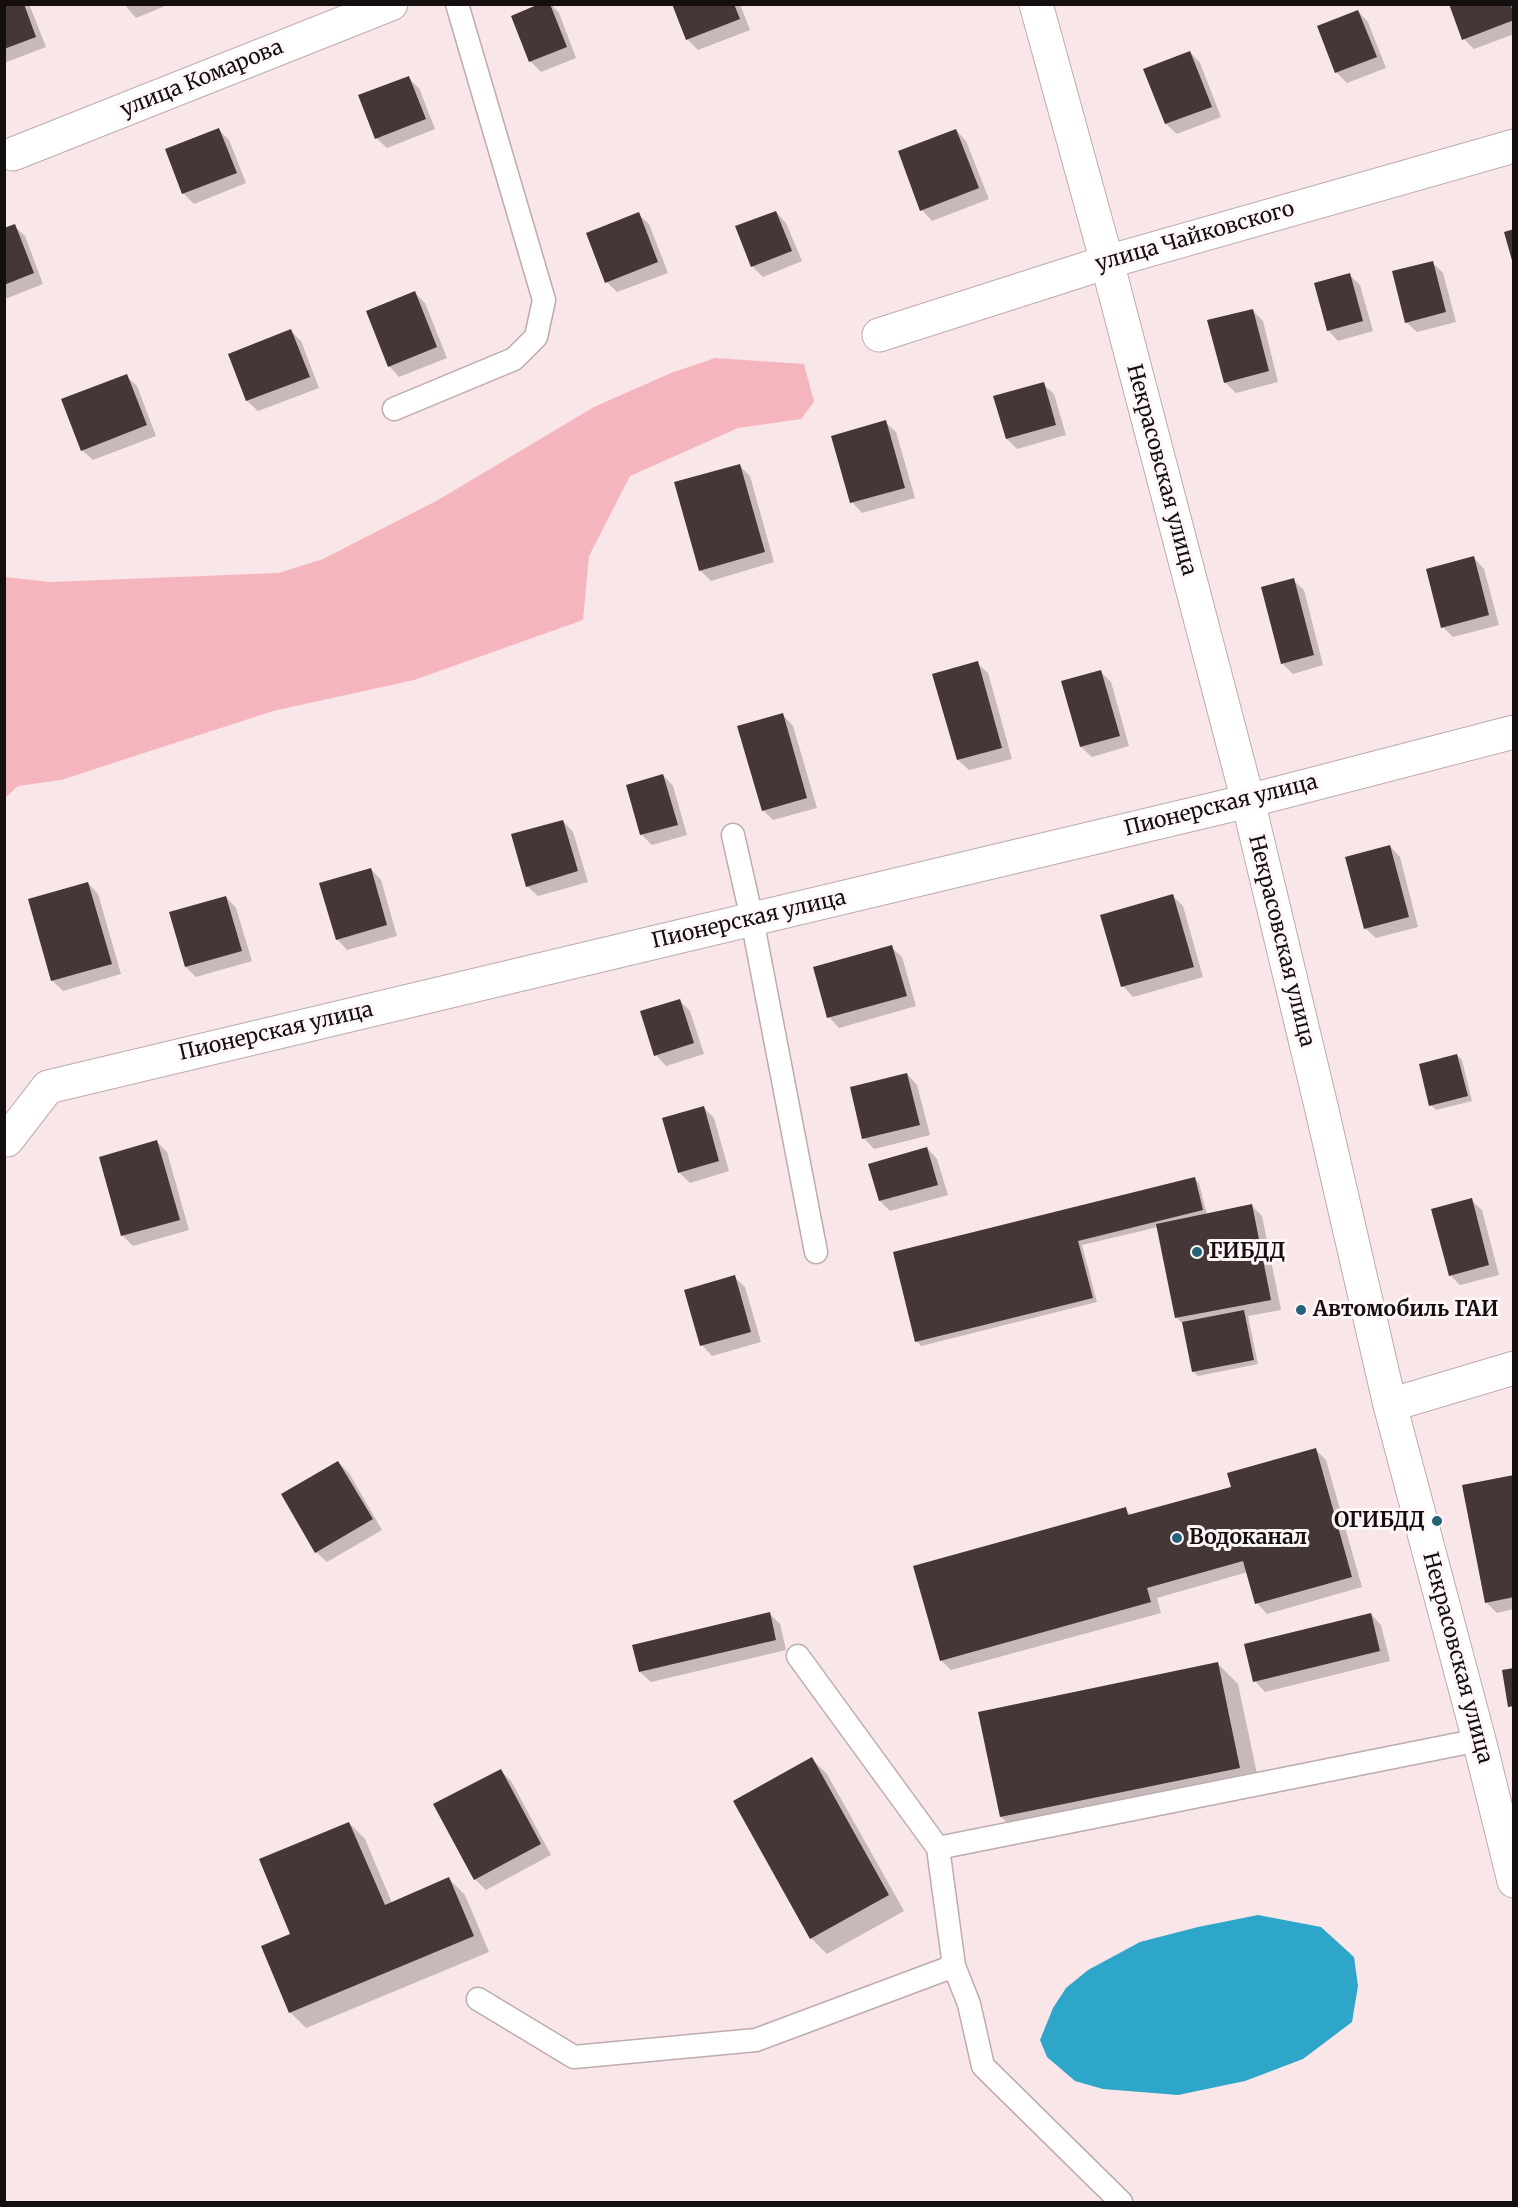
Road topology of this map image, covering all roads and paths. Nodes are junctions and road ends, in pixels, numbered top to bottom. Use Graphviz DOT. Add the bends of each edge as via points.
graph roads {
  1 [pos="390,4"];
  2 [pos="457,4"];
  3 [pos="1036,4"];
  4 [pos="1514,146"];
  5 [pos="14,154"];
  6 [pos="1107,262"];
  7 [pos="879,335"];
  8 [pos="394,409"];
  9 [pos="1514,732"];
  10 [pos="1248,801"];
  11 [pos="733,835"];
  12 [pos="752,919"];
  13 [pos="7,1140"];
  14 [pos="816,1252"];
  15 [pos="1514,1368"];
  16 [pos="1390,1405"];
  17 [pos="798,1656"];
  18 [pos="1479,1740"];
  19 [pos="938,1848"];
  20 [pos="1514,1881"];
  21 [pos="954,1966"];
  22 [pos="478,1999"];
  23 [pos="1121,2202"];
  1 -- 5 [label="street, улица Комарова"];
  2 -- 8 [label="lane" via="544,300 536,337 514,359"];
  3 -- 6 [label="street, Некрасовская улица"];
  4 -- 6 [label="street, улица Чайковского"];
  6 -- 7 [label="street, улица Чайковского"];
  6 -- 10 [label="street, Некрасовская улица"];
  9 -- 10 [label="street, Пионерская улица"];
  10 -- 12 [label="street, Пионерская улица"];
  10 -- 16 [label="street, Некрасовская улица"];
  11 -- 12 [label="lane"];
  12 -- 13 [label="street, Пионерская улица" via="48,1087"];
  12 -- 14 [label="lane"];
  15 -- 16 [label="street"];
  16 -- 18 [label="street, Некрасовская улица"];
  17 -- 19 [label="lane"];
  18 -- 19 [label="lane"];
  18 -- 20 [label="street, Некрасовская улица"];
  19 -- 21 [label="lane"];
  21 -- 22 [label="lane" via="756,2040 574,2057"];
  21 -- 23 [label="lane" via="969,2004 983,2066"];
}
